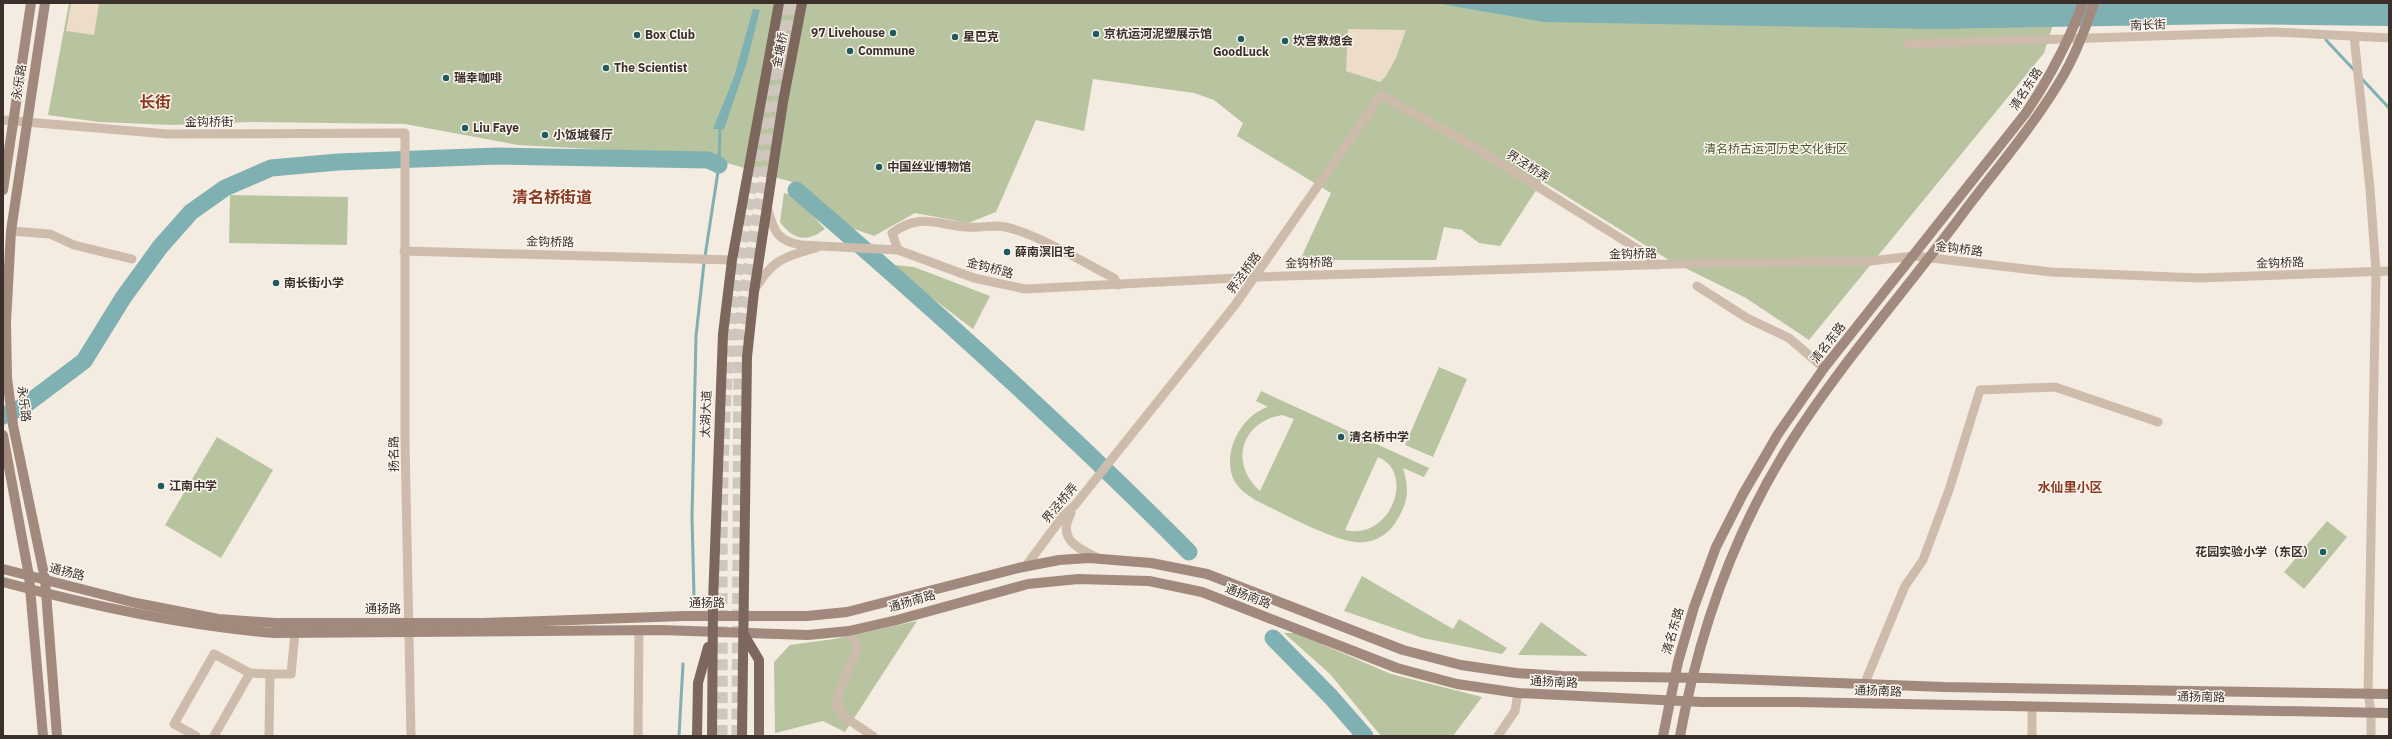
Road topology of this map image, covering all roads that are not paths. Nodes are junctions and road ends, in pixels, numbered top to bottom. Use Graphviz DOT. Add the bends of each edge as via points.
graph roads {
  1 [pos="31,3"];
  2 [pos="45,3"];
  3 [pos="779,3"];
  4 [pos="802,3"];
  5 [pos="2083,3"];
  6 [pos="2094,3"];
  7 [pos="2354,36"];
  8 [pos="2389,38"];
  9 [pos="1907,44"];
  10 [pos="1381,95"];
  11 [pos="8,121"];
  12 [pos="26,121"];
  13 [pos="405,144"];
  14 [pos="3,190"];
  15 [pos="767,206"];
  16 [pos="11,231"];
  17 [pos="829,245"];
  18 [pos="898,250"];
  19 [pos="404,251"];
  20 [pos="1914,256"];
  21 [pos="1931,257"];
  22 [pos="132,259"];
  23 [pos="732,260"];
  24 [pos="1657,265"];
  25 [pos="2389,271"];
  26 [pos="2376,272"];
  27 [pos="1256,277"];
  28 [pos="1118,285"];
  29 [pos="1697,286"];
  30 [pos="754,292"];
  31 [pos="1824,368"];
  32 [pos="2158,422"];
  33 [pos="3,435"];
  34 [pos="1114,455"];
  35 [pos="1075,505"];
  36 [pos="1102,559"];
  37 [pos="1026,566"];
  38 [pos="3,569"];
  39 [pos="29,576"];
  40 [pos="45,579"];
  41 [pos="3,582"];
  42 [pos="30,590"];
  43 [pos="46,593"];
  44 [pos="713,616"];
  45 [pos="743,616"];
  46 [pos="410,627"];
  47 [pos="640,630"];
  48 [pos="849,631"];
  49 [pos="712,632"];
  50 [pos="295,633"];
  51 [pos="743,633"];
  52 [pos="250,673"];
  53 [pos="270,674"];
  54 [pos="1674,678"];
  55 [pos="1693,678"];
  56 [pos="1864,685"];
  57 [pos="1518,693"];
  58 [pos="2368,694"];
  59 [pos="2389,694"];
  60 [pos="1670,701"];
  61 [pos="1688,702"];
  62 [pos="2032,707"];
  63 [pos="2371,712"];
  64 [pos="2389,713"];
  65 [pos="43,736"];
  66 [pos="57,736"];
  67 [pos="196,736"];
  68 [pos="214,736"];
  69 [pos="269,736"];
  70 [pos="411,736"];
  71 [pos="638,736"];
  72 [pos="697,736"];
  73 [pos="712,736"];
  74 [pos="742,736"];
  75 [pos="759,736"];
  76 [pos="873,736"];
  77 [pos="1498,736"];
  78 [pos="1663,736"];
  79 [pos="1680,736"];
  80 [pos="2032,736"];
  81 [pos="2371,736"];
  1 -- 11 [label="main road, 永乐路"];
  2 -- 12 [label="main road, 永乐路"];
  3 -- 23 [label="main road, 太湖大道"];
  4 -- 15 [label="main road, 金塘桥"];
  5 -- 20 [label="main road, 清名东路" via="2049,79 2025,114"];
  6 -- 21 [label="main road, 清名东路" via="2081,39 2060,80"];
  7 -- 8 [label="street, 南长街"];
  7 -- 9 [label="street, 南长街" via="2275,32"];
  7 -- 26 [label="street"];
  10 -- 24 [label="street, 界泾桥弄" via="1466,142 1649,256"];
  10 -- 27 [label="street, 界泾桥路"];
  11 -- 12 [label="street, 金钩桥街"];
  11 -- 14 [label="main road, 永乐路"];
  12 -- 13 [label="street, 金钩桥街" via="167,134 405,133"];
  12 -- 16 [label="main road, 永乐路"];
  13 -- 19 [label="street, 扬名路"];
  15 -- 17 [label="street" via="774,228 786,242"];
  15 -- 30 [label="main road"];
  16 -- 22 [label="street" via="50,234 74,245"];
  16 -- 40 [label="main road, 永乐路" via="6,322 9,391 12,418"];
  17 -- 18 [label="street, 金钩桥路"];
  17 -- 30 [label="street" via="789,255 775,263 764,273"];
  18 -- 28 [label="street, 金钩桥路" via="999,285 1049,289"];
  18 -- 28 [label="street" via="892,233 915,221 925,220 968,228 998,226 1019,231 1060,250 1114,278"];
  19 -- 23 [label="street, 金钩桥路"];
  19 -- 46 [label="street, 扬名路" via="405,441"];
  20 -- 21 [label="street, 金钩桥路"];
  20 -- 24 [label="street, 金钩桥路" via="1870,261"];
  20 -- 31 [label="main road, 清名东路"];
  21 -- 26 [label="street, 金钩桥路" via="2051,272 2199,278"];
  21 -- 55 [label="main road, 清名东路" via="1805,422 1758,500 1721,580"];
  23 -- 44 [label="main road, 太湖大道" via="723,334"];
  24 -- 27 [label="street, 金钩桥路"];
  25 -- 26 [label="street, 金钩桥路"];
  26 -- 58 [label="street"];
  27 -- 28 [label="street, 金钩桥路"];
  27 -- 34 [label="street, 界泾桥路" via="1215,332"];
  29 -- 31 [label="street" via="1747,318 1788,338"];
  30 -- 45 [label="main road" via="747,357"];
  31 -- 54 [label="main road, 清名东路" via="1778,434 1716,547 1694,607"];
  32 -- 56 [label="street" via="2055,386 1980,390 1949,490 1923,560 1905,586"];
  33 -- 39 [label="main road"];
  34 -- 35 [label="street, 界泾桥弄"];
  35 -- 36 [label="street" via="1066,523 1066,533 1073,544"];
  35 -- 37 [label="street, 界泾桥弄" via="1063,516"];
  36 -- 37 [label="main road, 通扬南路" via="1059,560"];
  36 -- 54 [label="main road, 通扬南路" via="1151,563 1208,574 1403,650 1461,665 1562,676"];
  37 -- 45 [label="main road, 通扬南路" via="846,612 807,616"];
  38 -- 39 [label="main road, 通扬路"];
  39 -- 40 [label="main road, 通扬路"];
  39 -- 42 [label="main road"];
  40 -- 43 [label="main road, 永乐路"];
  40 -- 46 [label="main road, 通扬路" via="136,603 218,619"];
  41 -- 42 [label="main road, 通扬路"];
  42 -- 43 [label="main road, 通扬路"];
  42 -- 65 [label="main road"];
  43 -- 50 [label="main road, 通扬路" via="216,628"];
  43 -- 66 [label="main road, 永乐路"];
  44 -- 45 [label="main road, 通扬路"];
  44 -- 46 [label="main road, 通扬路"];
  44 -- 49 [label="main road, 太湖大道"];
  45 -- 51 [label="main road"];
  46 -- 47 [label="main road, 通扬路" via="483,633"];
  46 -- 50 [label="main road, 通扬路"];
  46 -- 70 [label="street, 扬名路"];
  47 -- 49 [label="main road, 通扬路"];
  47 -- 71 [label="street"];
  48 -- 51 [label="main road, 通扬南路" via="808,635"];
  48 -- 57 [label="main road, 通扬南路" via="1028,584 1078,580 1149,581 1202,592 1397,668 1457,684"];
  48 -- 76 [label="street" via="858,649 839,691 836,704 843,716"];
  49 -- 51 [label="main road, 通扬路"];
  49 -- 72 [label="main road" via="698,683"];
  49 -- 73 [label="main road, 太湖大道"];
  50 -- 53 [label="street" via="291,674"];
  51 -- 74 [label="main road"];
  51 -- 75 [label="main road" via="759,660"];
  52 -- 53 [label="street"];
  52 -- 67 [label="street" via="214,654 174,724"];
  52 -- 68 [label="street"];
  53 -- 69 [label="street"];
  54 -- 55 [label="main road, 通扬南路"];
  54 -- 60 [label="main road, 清名东路"];
  55 -- 56 [label="main road, 通扬南路"];
  55 -- 61 [label="main road, 清名东路"];
  56 -- 58 [label="main road, 通扬南路"];
  57 -- 60 [label="main road, 通扬南路"];
  57 -- 77 [label="street" via="1515,711"];
  58 -- 59 [label="main road, 通扬南路"];
  58 -- 63 [label="street"];
  60 -- 61 [label="main road, 通扬南路"];
  60 -- 78 [label="main road, 清名东路"];
  61 -- 62 [label="main road, 通扬南路"];
  61 -- 79 [label="main road, 清名东路"];
  62 -- 63 [label="main road, 通扬南路"];
  62 -- 80 [label="street"];
  63 -- 64 [label="main road, 通扬南路"];
  63 -- 81 [label="street"];
}
